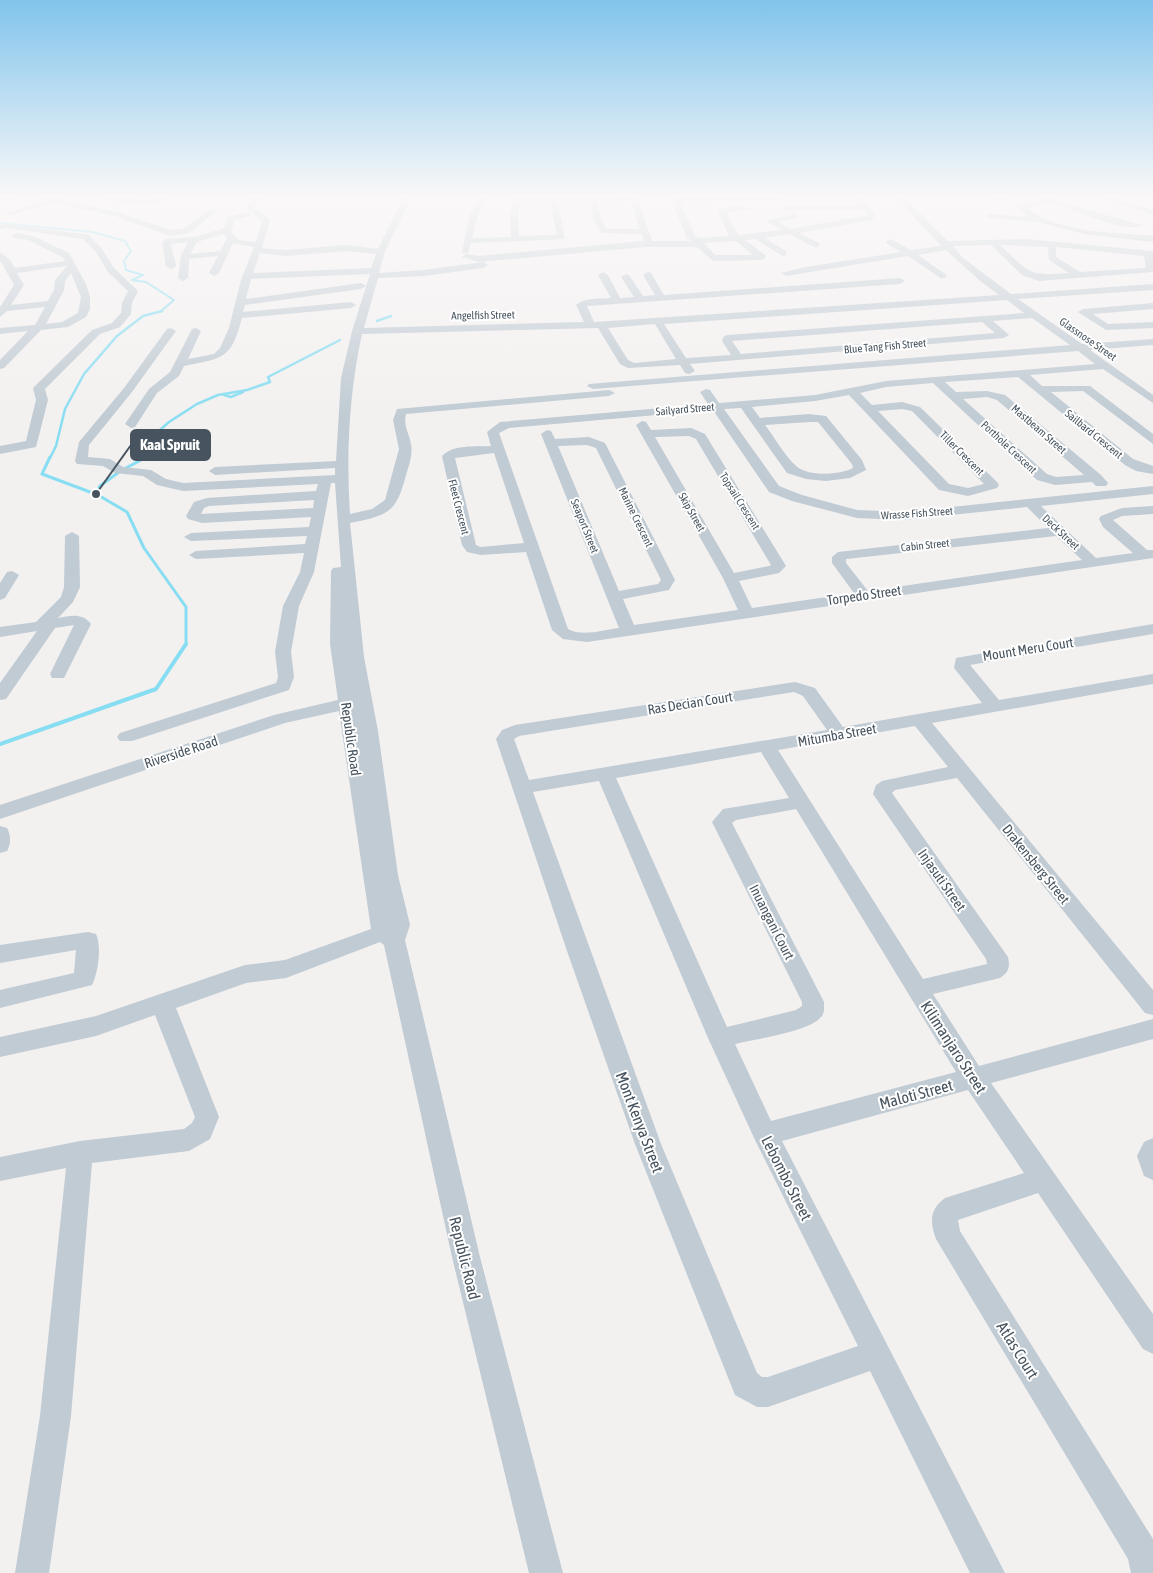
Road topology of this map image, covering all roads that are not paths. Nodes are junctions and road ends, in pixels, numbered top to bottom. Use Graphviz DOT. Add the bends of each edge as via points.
graph roads {
  1 [pos="12,270"];
  2 [pos="68,270"];
  3 [pos="74,270"];
  4 [pos="112,270"];
  5 [pos="184,270"];
  6 [pos="250,270"];
  7 [pos="289,270"];
  8 [pos="356,270"];
  9 [pos="797,270"];
  10 [pos="888,270"];
  11 [pos="934,270"];
  12 [pos="972,270"];
  13 [pos="1024,270"];
  14 [pos="1070,270"];
  15 [pos="1145,270"];
  16 [pos="360,271"];
  17 [pos="460,271"];
  18 [pos="786,272"];
  19 [pos="373,273"];
  20 [pos="286,274"];
  21 [pos="603,275"];
  22 [pos="648,275"];
  23 [pos="248,276"];
  24 [pos="942,276"];
  25 [pos="1078,276"];
  26 [pos="626,277"];
  27 [pos="184,278"];
  28 [pos="906,286"];
  29 [pos="1153,287"];
  30 [pos="357,296"];
  31 [pos="661,297"];
  32 [pos="1007,297"];
  33 [pos="640,299"];
  34 [pos="618,300"];
  35 [pos="290,302"];
  36 [pos="924,302"];
  37 [pos="50,304"];
  38 [pos="239,306"];
  39 [pos="1153,306"];
  40 [pos="3,311"];
  41 [pos="1032,315"];
  42 [pos="36,317"];
  43 [pos="983,318"];
  44 [pos="0,319"];
  45 [pos="657,320"];
  46 [pos="948,321"];
  47 [pos="598,324"];
  48 [pos="1153,325"];
  49 [pos="171,330"];
  50 [pos="0,331"];
  51 [pos="196,331"];
  52 [pos="358,331"];
  53 [pos="96,332"];
  54 [pos="31,334"];
  55 [pos="0,342"];
  56 [pos="1153,342"];
  57 [pos="1078,348"];
  58 [pos="1153,353"];
  59 [pos="739,358"];
  60 [pos="1108,360"];
  61 [pos="683,362"];
  62 [pos="0,366"];
  63 [pos="178,368"];
  64 [pos="1020,373"];
  65 [pos="140,374"];
  66 [pos="694,378"];
  67 [pos="936,380"];
  68 [pos="593,386"];
  69 [pos="668,389"];
  70 [pos="1040,389"];
  71 [pos="852,391"];
  72 [pos="706,392"];
  73 [pos="954,396"];
  74 [pos="1153,400"];
  75 [pos="744,404"];
  76 [pos="143,405"];
  77 [pos="115,406"];
  78 [pos="715,406"];
  79 [pos="870,409"];
  80 [pos="635,413"];
  81 [pos="541,421"];
  82 [pos="758,422"];
  83 [pos="131,424"];
  84 [pos="648,434"];
  85 [pos="1153,440"];
  86 [pos="551,444"];
  87 [pos="498,449"];
  88 [pos="0,450"];
  89 [pos="342,464"];
  90 [pos="1153,470"];
  91 [pos="215,471"];
  92 [pos="1096,478"];
  93 [pos="330,485"];
  94 [pos="1153,490"];
  95 [pos="1114,494"];
  96 [pos="1029,502"];
  97 [pos="1153,510"];
  98 [pos="320,512"];
  99 [pos="342,529"];
  100 [pos="1059,531"];
  101 [pos="72,536"];
  102 [pos="190,538"];
  103 [pos="314,538"];
  104 [pos="531,547"];
  105 [pos="1148,554"];
  106 [pos="196,555"];
  107 [pos="1093,563"];
  108 [pos="12,575"];
  109 [pos="730,578"];
  110 [pos="0,595"];
  111 [pos="613,596"];
  112 [pos="863,596"];
  113 [pos="747,613"];
  114 [pos="46,624"];
  115 [pos="1153,629"];
  116 [pos="628,630"];
  117 [pos="0,632"];
  118 [pos="576,637"];
  119 [pos="58,674"];
  120 [pos="1153,679"];
  121 [pos="0,695"];
  122 [pos="355,702"];
  123 [pos="995,707"];
  124 [pos="920,720"];
  125 [pos="518,731"];
  126 [pos="839,734"];
  127 [pos="126,737"];
  128 [pos="767,747"];
  129 [pos="960,771"];
  130 [pos="605,773"];
  131 [pos="520,788"];
  132 [pos="801,802"];
  133 [pos="0,812"];
  134 [pos="0,833"];
  135 [pos="0,846"];
  136 [pos="388,936"];
  137 [pos="0,954"];
  138 [pos="917,990"];
  139 [pos="0,999"];
  140 [pos="162,1002"];
  141 [pos="1153,1006"];
  142 [pos="1153,1029"];
  143 [pos="720,1038"];
  144 [pos="0,1048"];
  145 [pos="974,1079"];
  146 [pos="765,1134"];
  147 [pos="1153,1150"];
  148 [pos="80,1153"];
  149 [pos="1153,1168"];
  150 [pos="0,1169"];
  151 [pos="1042,1180"];
  152 [pos="1153,1339"];
  153 [pos="877,1354"];
  154 [pos="32,1573"];
  155 [pos="546,1573"];
  156 [pos="988,1573"];
  157 [pos="1148,1573"];
  1 -- 40 [label="street" via="19,285"];
  2 -- 37 [label="street"];
  3 -- 54 [label="street" via="84,292 84,311 69,323"];
  4 -- 53 [label="street" via="133,291 123,318 114,327"];
  5 -- 27 [label="street"];
  6 -- 23 [label="street"];
  7 -- 20 [label="street"];
  8 -- 16 [label="street"];
  9 -- 18 [label="street"];
  10 -- 28 [label="street"];
  11 -- 24 [label="street"];
  12 -- 32 [label="street, Glassnose Street"];
  13 -- 25 [label="street" via="1039,278"];
  14 -- 25 [label="street"];
  15 -- 25 [label="street"];
  16 -- 19 [label="street"];
  16 -- 20 [label="street"];
  17 -- 19 [label="street"];
  19 -- 30 [label="street, Republic Road"];
  20 -- 23 [label="street"];
  21 -- 34 [label="street"];
  22 -- 31 [label="street"];
  23 -- 38 [label="street"];
  26 -- 33 [label="street"];
  28 -- 31 [label="street"];
  28 -- 36 [label="street"];
  29 -- 32 [label="street, Angelfish Street"];
  30 -- 35 [label="street"];
  30 -- 38 [label="street"];
  30 -- 38 [label="street"];
  30 -- 38 [label="street" via="362,282 359,281 297,288"];
  30 -- 52 [label="street, Republic Road"];
  31 -- 33 [label="street"];
  32 -- 36 [label="street, Angelfish Street"];
  32 -- 41 [label="street, Glassnose Street"];
  33 -- 34 [label="street"];
  34 -- 47 [label="street" via="582,304"];
  36 -- 45 [label="street, Angelfish Street"];
  36 -- 46 [label="street"];
  37 -- 40 [label="street"];
  37 -- 42 [label="street"];
  38 -- 63 [label="street" via="229,340 218,356"];
  39 -- 48 [label="street" via="1084,312 1106,328"];
  41 -- 43 [label="street, Blue Tang Fish Street"];
  41 -- 57 [label="street, Glassnose Street"];
  42 -- 44 [label="street"];
  42 -- 54 [label="street"];
  43 -- 46 [label="street, Blue Tang Fish Street"];
  43 -- 59 [label="street, Blue Tang Fish Street" via="1004,335"];
  45 -- 47 [label="street, Angelfish Street"];
  45 -- 61 [label="street"];
  46 -- 59 [label="street, Blue Tang Fish Street" via="728,338 727,342"];
  47 -- 52 [label="street, Angelfish Street"];
  47 -- 61 [label="street, Blue Tang Fish Street" via="627,364"];
  49 -- 65 [label="street"];
  50 -- 54 [label="street"];
  51 -- 63 [label="street"];
  52 -- 89 [label="street, Republic Road" via="347,378"];
  53 -- 54 [label="street"];
  53 -- 88 [label="street" via="39,388 42,400 32,444"];
  54 -- 55 [label="street"];
  54 -- 62 [label="street"];
  56 -- 57 [label="street"];
  57 -- 60 [label="street, Glassnose Street"];
  57 -- 66 [label="street"];
  58 -- 60 [label="street, Sailyard Street"];
  59 -- 61 [label="street, Blue Tang Fish Street"];
  60 -- 64 [label="street, Sailyard Street"];
  60 -- 74 [label="street, Glassnose Street"];
  61 -- 66 [label="street"];
  63 -- 65 [label="street"];
  63 -- 76 [label="street"];
  64 -- 67 [label="street, Sailyard Street"];
  64 -- 70 [label="street, Sailbard Crescent"];
  65 -- 77 [label="street"];
  66 -- 68 [label="street"];
  67 -- 71 [label="street, Sailyard Street" via="886,384"];
  67 -- 73 [label="street, Porthole Crescent"];
  69 -- 99 [label="street" via="402,411 399,415 400,432 406,447 392,500"];
  70 -- 85 [label="street, Sailbard Crescent" via="1086,388"];
  70 -- 90 [label="street, Sailbard Crescent" via="1129,462"];
  71 -- 75 [label="street, Sailyard Street"];
  71 -- 79 [label="street, Tiller Crescent"];
  72 -- 78 [label="street, Wrasse Fish Street"];
  73 -- 92 [label="street, Mastbeam Street" via="987,394 1001,397"];
  73 -- 92 [label="street, Porthole Crescent" via="1042,477 1055,481"];
  75 -- 78 [label="street, Sailyard Street"];
  75 -- 82 [label="street"];
  76 -- 77 [label="street"];
  76 -- 83 [label="street"];
  77 -- 93 [label="street" via="83,445 82,461 106,462 120,470 146,473 162,482 182,487"];
  78 -- 80 [label="street, Sailyard Street"];
  78 -- 96 [label="street, Wrasse Fish Street" via="769,484 781,493 797,498 856,514 891,517"];
  79 -- 79 [label="street, Tiller Crescent" via="944,487 967,491 992,485 916,409 902,405"];
  80 -- 81 [label="street, Sailyard Street"];
  80 -- 84 [label="street, Skip Street"];
  81 -- 86 [label="street, Seaport Street"];
  81 -- 87 [label="street, Sailyard Street" via="496,428 493,432"];
  82 -- 82 [label="street" via="796,474 817,477 860,470 858,463 822,419"];
  84 -- 109 [label="street, Skip Street"];
  84 -- 109 [label="street, Topsail Crescent" via="691,432 698,435 779,566 774,570"];
  86 -- 111 [label="street, Seaport Street"];
  86 -- 111 [label="street, Marine Crescent" via="589,441 601,446 668,580 657,590"];
  87 -- 104 [label="street, Sailyard Street"];
  87 -- 104 [label="street, Fleet Crescent" via="457,452 448,456 469,544 472,549 481,551"];
  89 -- 91 [label="street"];
  89 -- 93 [label="street, Republic Road"];
  92 -- 95 [label="street, Mastbeam Street"];
  93 -- 98 [label="street"];
  93 -- 98 [label="street" via="207,502 199,505 194,516 202,519"];
  93 -- 99 [label="street, Republic Road"];
  94 -- 95 [label="street, Wrasse Fish Street"];
  95 -- 96 [label="street, Wrasse Fish Street"];
  96 -- 100 [label="street, Deck Street"];
  97 -- 105 [label="street" via="1119,513 1106,519 1108,524"];
  98 -- 103 [label="street"];
  99 -- 103 [label="street"];
  99 -- 122 [label="street, Republic Road" via="338,550 337,620"];
  100 -- 107 [label="street, Deck Street"];
  100 -- 112 [label="street, Cabin Street" via="843,554 839,562"];
  101 -- 114 [label="street" via="70,593"];
  102 -- 103 [label="street"];
  103 -- 106 [label="street"];
  103 -- 127 [label="street" via="304,582 291,606 283,652 284,686"];
  104 -- 118 [label="street, Sailyard Street" via="560,630"];
  105 -- 107 [label="street, Torpedo Street"];
  107 -- 112 [label="street, Torpedo Street"];
  108 -- 110 [label="street"];
  109 -- 113 [label="street, Skip Street"];
  111 -- 116 [label="street, Seaport Street"];
  112 -- 113 [label="street, Torpedo Street"];
  113 -- 116 [label="street, Torpedo Street"];
  114 -- 117 [label="street"];
  114 -- 119 [label="street" via="77,620 83,624"];
  114 -- 121 [label="street"];
  115 -- 123 [label="street, Mount Meru Court" via="962,661 962,668"];
  116 -- 118 [label="street, Torpedo Street"];
  120 -- 123 [label="street, Mitumba Street"];
  122 -- 133 [label="street, Riverside Road" via="280,719"];
  122 -- 136 [label="street, Republic Road"];
  123 -- 124 [label="street, Mitumba Street"];
  124 -- 126 [label="street, Mitumba Street"];
  124 -- 129 [label="street, Drakensberg Street"];
  125 -- 126 [label="street, Ras Decian Court" via="795,687 807,691"];
  125 -- 131 [label="street, Mont Kenya Street" via="507,736 505,743"];
  126 -- 128 [label="street, Mitumba Street"];
  128 -- 130 [label="street, Mitumba Street"];
  128 -- 132 [label="street, Kilimanjaro Street"];
  129 -- 138 [label="street, Injasuti Street" via="889,785 882,794 997,957 999,967 992,972"];
  129 -- 141 [label="street, Drakensberg Street"];
  130 -- 131 [label="street, Mitumba Street"];
  130 -- 143 [label="street, Lebombo Street"];
  131 -- 153 [label="street, Mont Kenya Street" via="648,1144 746,1384 757,1392 768,1392"];
  132 -- 138 [label="street, Kilimanjaro Street"];
  132 -- 143 [label="street, Inuangani Court" via="730,814 722,822 813,1002 813,1011 802,1018"];
  134 -- 135 [label="street"];
  136 -- 140 [label="street" via="286,969 245,974"];
  136 -- 155 [label="street, Republic Road" via="506,1427"];
  137 -- 139 [label="street" via="88,940 84,980"];
  138 -- 145 [label="street, Kilimanjaro Street"];
  140 -- 144 [label="street" via="96,1026"];
  140 -- 148 [label="street" via="207,1117 201,1131 188,1140"];
  142 -- 145 [label="street, Maloti Street"];
  143 -- 146 [label="street, Lebombo Street"];
  145 -- 146 [label="street, Maloti Street"];
  145 -- 151 [label="street, Kilimanjaro Street"];
  146 -- 153 [label="street, Lebombo Street"];
  147 -- 149 [label="street" via="1150,1156"];
  148 -- 150 [label="street"];
  148 -- 154 [label="street" via="47,1492"];
  151 -- 152 [label="street, Kilimanjaro Street"];
  151 -- 157 [label="street, Atlas Court" via="954,1207 946,1214 944,1226 1143,1553"];
  153 -- 156 [label="street, Lebombo Street"];
}
